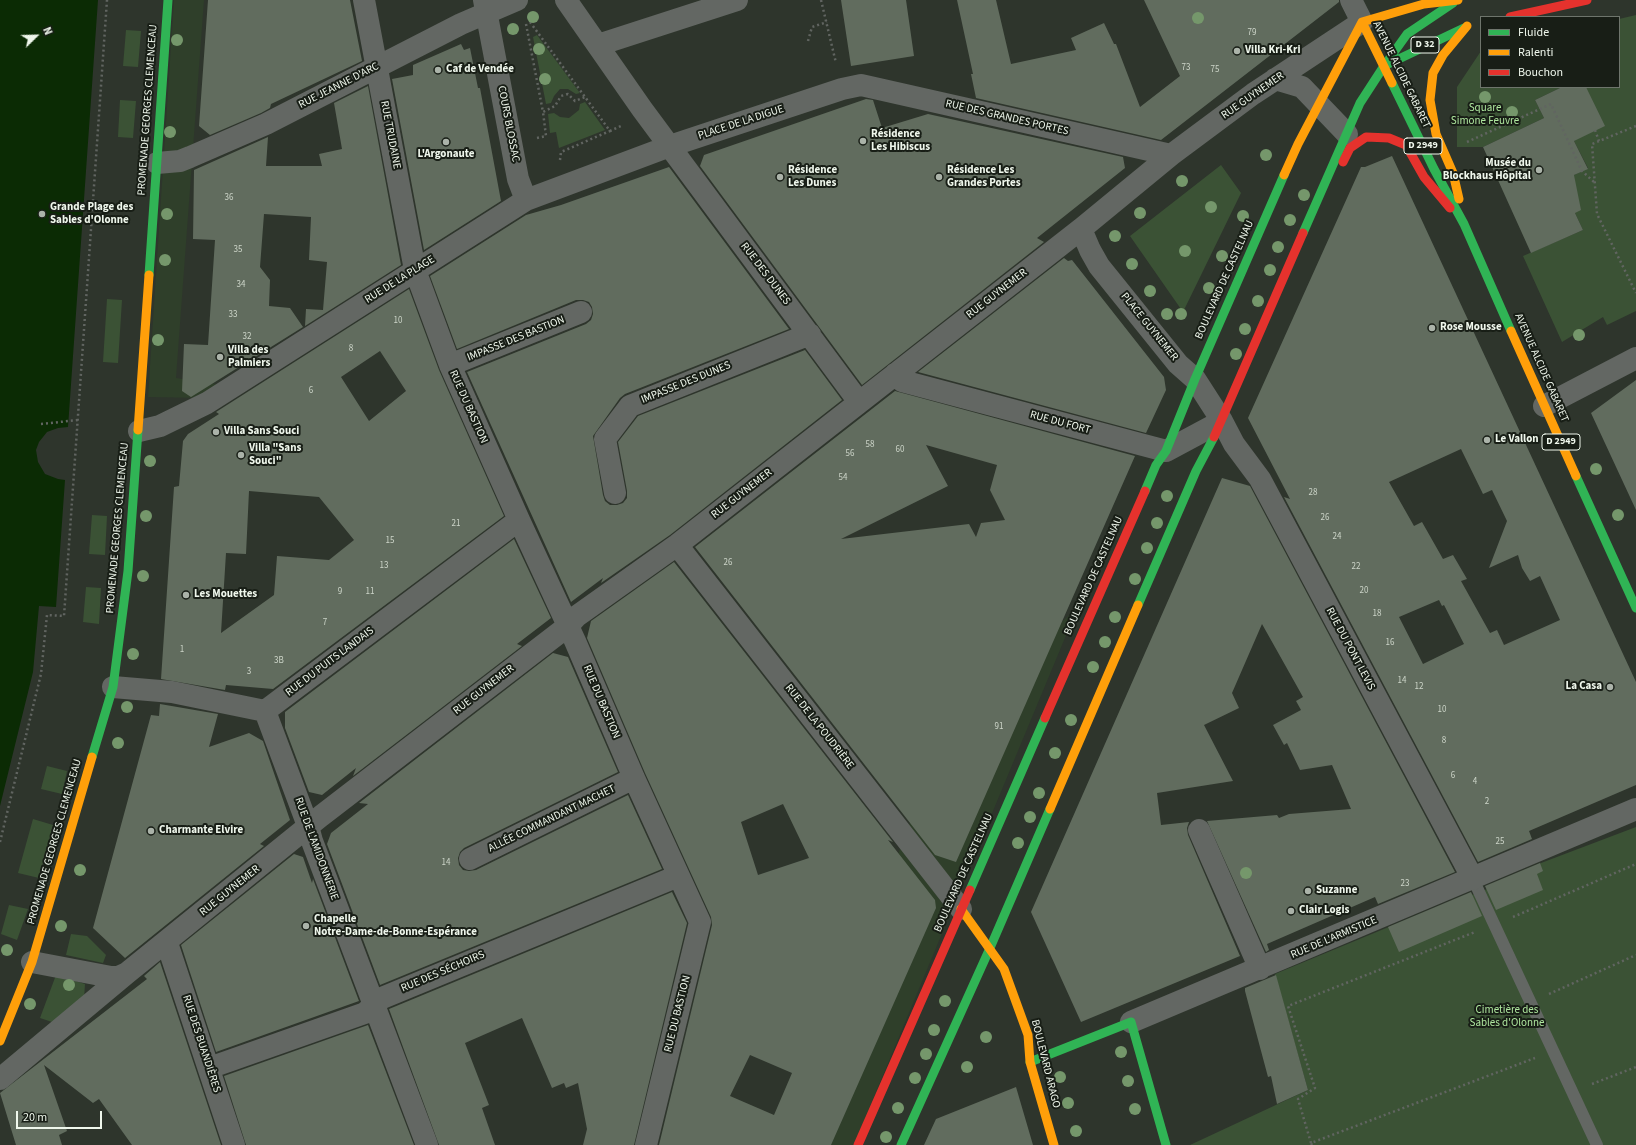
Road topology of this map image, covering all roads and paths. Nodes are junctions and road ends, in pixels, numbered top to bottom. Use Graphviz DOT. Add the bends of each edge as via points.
graph roads {
  1 [pos="107,0"];
  2 [pos="168,0"];
  3 [pos="364,0"];
  4 [pos="517,0"];
  5 [pos="566,0"];
  6 [pos="737,0"];
  7 [pos="822,0"];
  8 [pos="1351,0"];
  9 [pos="1458,0"];
  10 [pos="1587,0"];
  11 [pos="485,7"];
  12 [pos="1515,16"];
  13 [pos="827,22"];
  14 [pos="1362,22"];
  15 [pos="808,41"];
  16 [pos="598,45"];
  17 [pos="376,66"];
  18 [pos="1384,66"];
  19 [pos="1275,79"];
  20 [pos="842,89"];
  21 [pos="585,97"];
  22 [pos="1319,103"];
  23 [pos="625,124"];
  24 [pos="1636,126"];
  25 [pos="1595,130"];
  26 [pos="610,131"];
  27 [pos="1347,134"];
  28 [pos="1599,141"];
  29 [pos="1464,144"];
  30 [pos="670,146"];
  31 [pos="1171,155"];
  32 [pos="157,163"];
  33 [pos="560,167"];
  34 [pos="1327,177"];
  35 [pos="1594,182"];
  36 [pos="526,200"];
  37 [pos="1464,224"];
  38 [pos="1081,229"];
  39 [pos="415,270"];
  40 [pos="1636,293"];
  41 [pos="581,312"];
  42 [pos="810,334"];
  43 [pos="1636,358"];
  44 [pos="450,365"];
  45 [pos="895,374"];
  46 [pos="1195,379"];
  47 [pos="859,402"];
  48 [pos="1544,406"];
  49 [pos="78,420"];
  50 [pos="1222,421"];
  51 [pos="41,424"];
  52 [pos="139,431"];
  53 [pos="1166,450"];
  54 [pos="615,493"];
  55 [pos="519,520"];
  56 [pos="677,545"];
  57 [pos="1636,608"];
  58 [pos="568,626"];
  59 [pos="113,687"];
  60 [pos="265,711"];
  61 [pos="634,778"];
  62 [pos="1636,809"];
  63 [pos="308,826"];
  64 [pos="1199,830"];
  65 [pos="0,842"];
  66 [pos="470,859"];
  67 [pos="1636,864"];
  68 [pos="678,876"];
  69 [pos="1473,879"];
  70 [pos="961,909"];
  71 [pos="1494,925"];
  72 [pos="167,942"];
  73 [pos="990,948"];
  74 [pos="1636,955"];
  75 [pos="32,962"];
  76 [pos="1260,969"];
  77 [pos="127,973"];
  78 [pos="1530,1002"];
  79 [pos="375,1004"];
  80 [pos="1132,1022"];
  81 [pos="0,1041"];
  82 [pos="1553,1051"];
  83 [pos="1030,1062"];
  84 [pos="1636,1067"];
  85 [pos="209,1068"];
  86 [pos="0,1079"];
  87 [pos="1572,1092"];
  88 [pos="1311,1144"];
  89 [pos="234,1145"];
  90 [pos="427,1145"];
  91 [pos="646,1145"];
  92 [pos="858,1145"];
  93 [pos="901,1145"];
  94 [pos="1054,1145"];
  95 [pos="1166,1145"];
  96 [pos="1596,1145"];
  1 -- 49 [label="path"];
  2 -- 32 [label="street, PROMENADE GEORGES CLEMENCEAU"];
  3 -- 17 [label="street, RUE TRUDAINE"];
  4 -- 11 [label="street, RUE JEANNE D'ARC"];
  5 -- 16 [label="street"];
  6 -- 16 [label="street"];
  7 -- 13 [label="path"];
  8 -- 14 [label="street"];
  9 -- 14 [label="street" via="1424,4"];
  9 -- 18 [label="street" via="1407,34"];
  10 -- 12 [label="street"];
  11 -- 17 [label="street, RUE JEANNE D'ARC" via="461,24"];
  11 -- 36 [label="street, COURS BLOSSAC" via="518,179"];
  13 -- 15 [label="path" via="812,27"];
  13 -- 20 [label="path"];
  14 -- 18 [label="street, AVENUE ALCIDE GABARET / D 2949"];
  14 -- 19 [label="street, RUE GUYNEMER"];
  14 -- 22 [label="street, BOULEVARD DE CASTELNAU"];
  16 -- 30 [label="street"];
  17 -- 32 [label="street, RUE JEANNE D'ARC" via="259,127 180,161"];
  17 -- 39 [label="street, RUE TRUDAINE"];
  18 -- 27 [label="street" via="1360,103"];
  18 -- 37 [label="street, AVENUE ALCIDE GABARET / D 2949"];
  18 -- 37 [label="street, AVENUE ALCIDE GABARET / D 32" via="1470,26 1443,55 1433,73 1430,100 1436,134 1453,173"];
  19 -- 22 [label="street" via="1302,86"];
  19 -- 31 [label="street, RUE GUYNEMER"];
  20 -- 30 [label="street, PLACE DE LA DIGUE"];
  20 -- 31 [label="street, RUE DES GRANDES PORTES" via="861,85"];
  21 -- 21 [label="path" via="575,101 568,94 561,96 555,106 543,112 528,21"];
  21 -- 26 [label="path"];
  22 -- 27 [label="street"];
  22 -- 46 [label="street, BOULEVARD DE CASTELNAU" via="1298,144"];
  23 -- 26 [label="path"];
  24 -- 28 [label="path"];
  25 -- 28 [label="path"];
  26 -- 33 [label="path" via="561,152"];
  27 -- 34 [label="street"];
  28 -- 35 [label="path" via="1592,144"];
  29 -- 35 [label="path" via="1552,104 1582,171"];
  30 -- 36 [label="street, RUE DE LA PLAGE"];
  30 -- 42 [label="street, RUE DES DUNES"];
  31 -- 38 [label="street, RUE GUYNEMER"];
  32 -- 52 [label="street, PROMENADE GEORGES CLEMENCEAU"];
  34 -- 37 [label="street, AVENUE ALCIDE GABARET" via="1338,171 1350,148 1366,137 1390,138 1406,145 1424,177"];
  34 -- 50 [label="street"];
  35 -- 40 [label="path" via="1597,214"];
  36 -- 39 [label="street, RUE DE LA PLAGE"];
  37 -- 48 [label="street, AVENUE ALCIDE GABARET / D 2949"];
  38 -- 45 [label="street, RUE GUYNEMER"];
  38 -- 46 [label="street, PLACE GUYNEMER" via="1100,266 1178,364"];
  39 -- 44 [label="street, RUE DU BASTION"];
  39 -- 52 [label="street, RUE DE LA PLAGE" via="207,403 160,426"];
  41 -- 44 [label="street, IMPASSE DES BASTION"];
  42 -- 47 [label="street, RUE DES DUNES"];
  42 -- 54 [label="street, IMPASSE DES DUNES" via="630,406 605,439"];
  43 -- 48 [label="street"];
  44 -- 55 [label="street, RUE DU BASTION"];
  45 -- 47 [label="street, RUE GUYNEMER"];
  45 -- 53 [label="street, RUE DU FORT" via="902,381"];
  46 -- 50 [label="street, PLACE GUYNEMER"];
  46 -- 53 [label="street, BOULEVARD DE CASTELNAU"];
  47 -- 56 [label="street, RUE GUYNEMER"];
  48 -- 57 [label="street, AVENUE ALCIDE GABARET / D 2949"];
  49 -- 51 [label="path"];
  49 -- 65 [label="path" via="64,616 47,615 41,674"];
  50 -- 53 [label="street"];
  50 -- 69 [label="street, RUE DU PONT LEVIS" via="1234,444 1260,479"];
  50 -- 73 [label="street" via="1193,478"];
  52 -- 59 [label="street, PROMENADE GEORGES CLEMENCEAU" via="128,571"];
  53 -- 70 [label="street, BOULEVARD DE CASTELNAU" via="1156,465"];
  55 -- 58 [label="street, RUE DU BASTION"];
  55 -- 60 [label="street, RUE DU PUITS LANDAIS"];
  56 -- 58 [label="street, RUE GUYNEMER" via="577,616"];
  56 -- 70 [label="street, RUE DE LA POUDRIÈRE"];
  58 -- 61 [label="street, RUE DU BASTION"];
  58 -- 63 [label="street, RUE GUYNEMER"];
  59 -- 60 [label="street" via="172,692"];
  59 -- 75 [label="street, PROMENADE GEORGES CLEMENCEAU"];
  60 -- 63 [label="street, RUE DE L'AMIDONNERIE"];
  61 -- 66 [label="street, ALLÉE COMMANDANT MACHET"];
  61 -- 68 [label="street, RUE DU BASTION"];
  62 -- 69 [label="street, RUE DE L'ARMISTICE"];
  63 -- 72 [label="street, RUE GUYNEMER"];
  63 -- 79 [label="street, RUE DE L'AMIDONNERIE"];
  64 -- 76 [label="street"];
  67 -- 71 [label="path"];
  68 -- 79 [label="street, RUE DES SÉCHOIRS" via="382,998"];
  68 -- 91 [label="street, RUE DU BASTION" via="700,922"];
  69 -- 71 [label="lane"];
  69 -- 76 [label="street, RUE DE L'ARMISTICE"];
  70 -- 73 [label="street, BOULEVARD ARAGO"];
  70 -- 92 [label="street, BOULEVARD DE CASTELNAU"];
  71 -- 78 [label="lane"];
  71 -- 88 [label="path" via="1288,1006 1315,1088 1298,1099"];
  72 -- 77 [label="street, RUE GUYNEMER"];
  72 -- 85 [label="street, RUE DES BUANDIÈRES"];
  73 -- 83 [label="street, BOULEVARD ARAGO" via="1004,970 1028,1035"];
  73 -- 93 [label="street"];
  74 -- 78 [label="path"];
  75 -- 77 [label="street, RUE GUYNEMER" via="111,977"];
  75 -- 81 [label="street, PROMENADE GEORGES CLEMENCEAU"];
  76 -- 80 [label="street, RUE DE L'ARMISTICE"];
  77 -- 86 [label="street, RUE GUYNEMER"];
  78 -- 82 [label="lane"];
  79 -- 85 [label="street, RUE DES SÉCHOIRS" via="365,1013"];
  79 -- 90 [label="street, RUE DE L'AMIDONNERIE"];
  80 -- 83 [label="street, RUE DE L'ARMISTICE"];
  80 -- 95 [label="street"];
  82 -- 87 [label="lane"];
  82 -- 88 [label="path"];
  83 -- 94 [label="street, BOULEVARD ARAGO"];
  84 -- 87 [label="path"];
  85 -- 89 [label="street, RUE DES BUANDIÈRES"];
  87 -- 96 [label="lane"];
}
